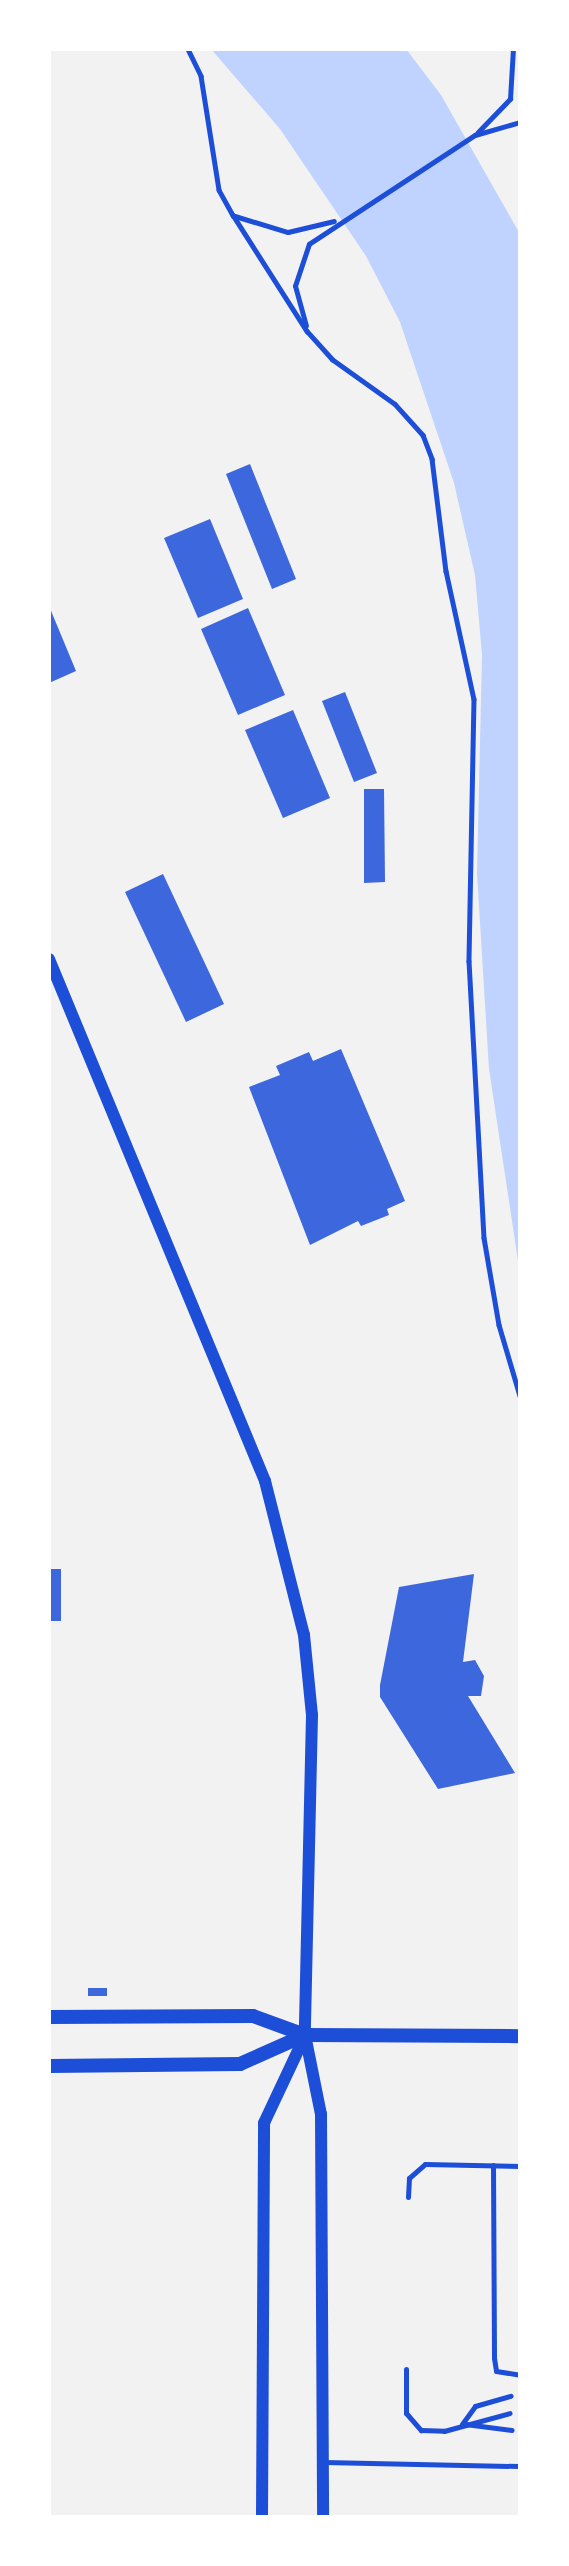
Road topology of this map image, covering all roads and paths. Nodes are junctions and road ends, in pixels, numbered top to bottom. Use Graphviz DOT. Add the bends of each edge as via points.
graph roads {
  1 [pos="188,49"];
  2 [pos="513,49"];
  3 [pos="520,122"];
  4 [pos="475,135"];
  5 [pos="233,215"];
  6 [pos="338,220"];
  7 [pos="307,331"];
  8 [pos="49,959"];
  9 [pos="520,1396"];
  10 [pos="49,2017"];
  11 [pos="305,2035"];
  12 [pos="520,2036"];
  13 [pos="49,2066"];
  14 [pos="493,2165"];
  15 [pos="520,2166"];
  16 [pos="408,2197"];
  17 [pos="406,2369"];
  18 [pos="520,2375"];
  19 [pos="511,2396"];
  20 [pos="510,2413"];
  21 [pos="462,2424"];
  22 [pos="512,2430"];
  23 [pos="322,2462"];
  24 [pos="520,2466"];
  25 [pos="262,2517"];
  26 [pos="323,2517"];
  1 -- 5 [label="path" via="201,76 219,190"];
  2 -- 4 [label="path" via="510,99"];
  3 -- 4 [label="path"];
  4 -- 6 [label="path"];
  5 -- 6 [label="path" via="288,232"];
  5 -- 7 [label="path"];
  6 -- 7 [label="path" via="309,244 301,263 295,286"];
  7 -- 9 [label="path" via="332,359 410,419 423,435 436,477 446,571 474,699 469,961 484,1238 499,1325"];
  8 -- 11 [label="street" via="245,1430 290,1560 312,1715"];
  10 -- 11 [label="main road" via="253,2016"];
  11 -- 12 [label="main road"];
  11 -- 13 [label="main road" via="240,2064"];
  11 -- 23 [label="street" via="321,2114"];
  11 -- 25 [label="street" via="264,2123"];
  14 -- 15 [label="lane"];
  14 -- 16 [label="lane" via="425,2164 410,2178"];
  14 -- 18 [label="lane" via="494,2358 496,2371"];
  17 -- 21 [label="lane" via="410,2423 434,2432"];
  19 -- 21 [label="lane" via="475,2406"];
  20 -- 21 [label="lane"];
  21 -- 22 [label="lane"];
  23 -- 24 [label="lane"];
  23 -- 26 [label="street"];
}
